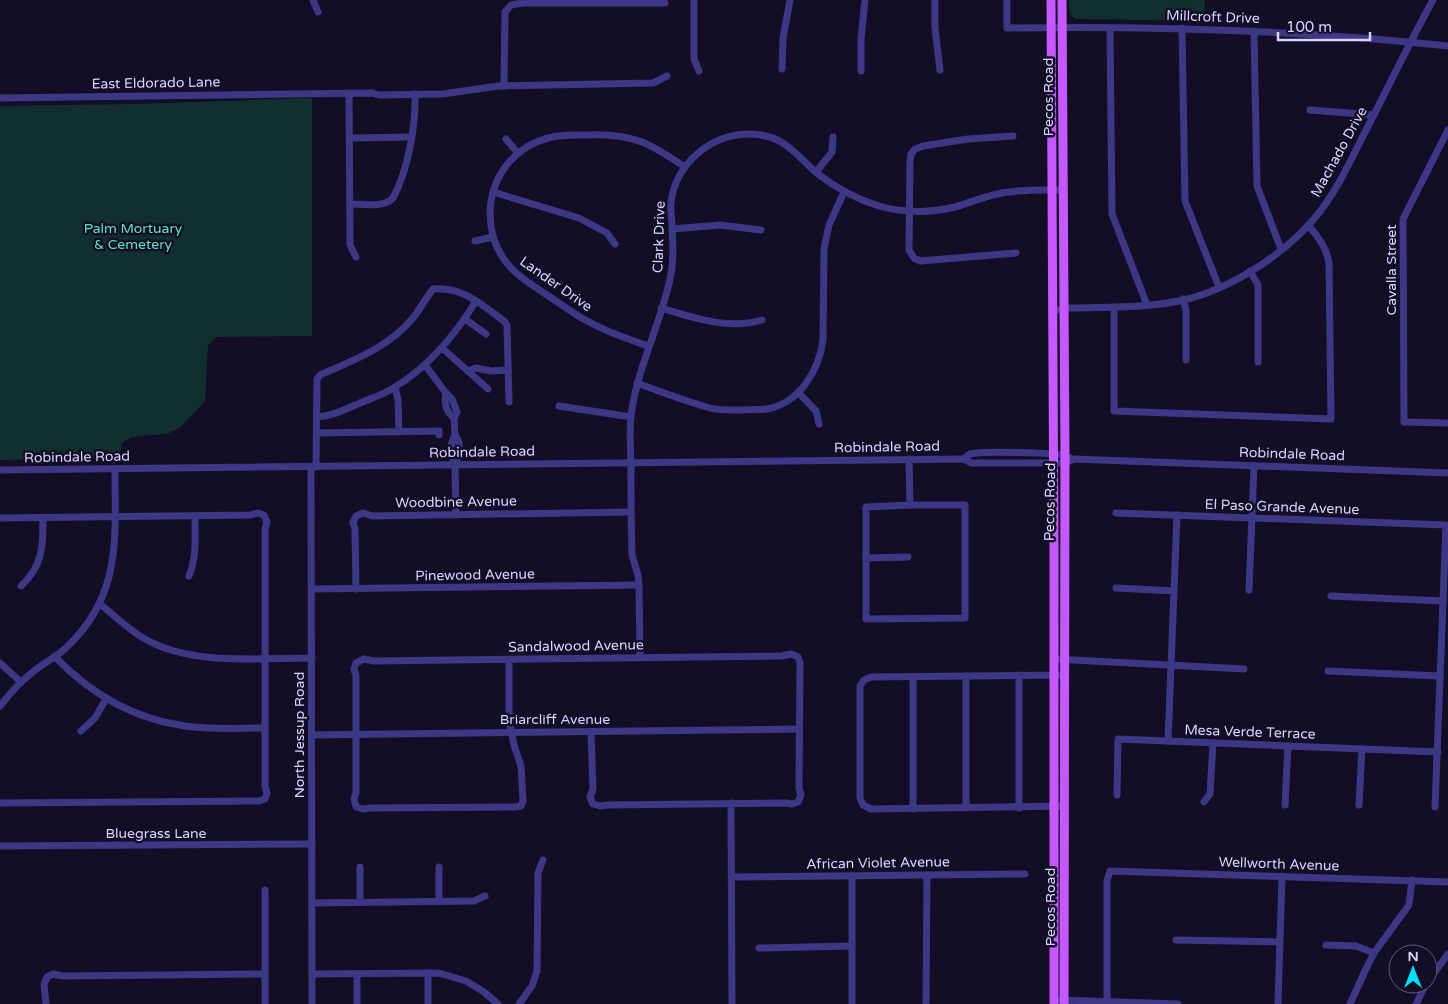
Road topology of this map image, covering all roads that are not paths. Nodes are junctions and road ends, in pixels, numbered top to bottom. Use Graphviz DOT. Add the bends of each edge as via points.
graph roads {
  1 [pos="313,0"];
  2 [pos="694,0"];
  3 [pos="790,0"];
  4 [pos="866,0"];
  5 [pos="936,0"];
  6 [pos="1007,0"];
  7 [pos="1051,0"];
  8 [pos="1062,0"];
  9 [pos="1433,0"];
  10 [pos="594,2"];
  11 [pos="665,3"];
  12 [pos="318,12"];
  13 [pos="1051,27"];
  14 [pos="1062,28"];
  15 [pos="1110,28"];
  16 [pos="1182,28"];
  17 [pos="1254,31"];
  18 [pos="1410,42"];
  19 [pos="1448,46"];
  20 [pos="782,69"];
  21 [pos="940,70"];
  22 [pos="699,71"];
  23 [pos="861,71"];
  24 [pos="667,76"];
  25 [pos="504,86"];
  26 [pos="349,93"];
  27 [pos="415,94"];
  28 [pos="0,98"];
  29 [pos="1310,110"];
  30 [pos="1374,115"];
  31 [pos="1448,130"];
  32 [pos="1013,136"];
  33 [pos="411,137"];
  34 [pos="833,137"];
  35 [pos="350,138"];
  36 [pos="506,139"];
  37 [pos="517,152"];
  38 [pos="685,167"];
  39 [pos="816,172"];
  40 [pos="1052,190"];
  41 [pos="1063,190"];
  42 [pos="493,192"];
  43 [pos="844,192"];
  44 [pos="350,204"];
  45 [pos="910,211"];
  46 [pos="1308,225"];
  47 [pos="672,229"];
  48 [pos="761,230"];
  49 [pos="493,237"];
  50 [pos="475,240"];
  51 [pos="615,244"];
  52 [pos="1281,249"];
  53 [pos="1016,252"];
  54 [pos="356,258"];
  55 [pos="1250,271"];
  56 [pos="1219,287"];
  57 [pos="1183,299"];
  58 [pos="476,301"];
  59 [pos="1147,305"];
  60 [pos="1114,307"];
  61 [pos="662,308"];
  62 [pos="1064,308"];
  63 [pos="1052,312"];
  64 [pos="464,319"];
  65 [pos="762,320"];
  66 [pos="486,334"];
  67 [pos="648,346"];
  68 [pos="442,348"];
  69 [pos="1186,360"];
  70 [pos="1258,362"];
  71 [pos="424,365"];
  72 [pos="508,370"];
  73 [pos="468,371"];
  74 [pos="637,384"];
  75 [pos="394,388"];
  76 [pos="488,389"];
  77 [pos="798,392"];
  78 [pos="509,402"];
  79 [pos="559,406"];
  80 [pos="317,417"];
  81 [pos="631,417"];
  82 [pos="1448,423"];
  83 [pos="819,424"];
  84 [pos="399,432"];
  85 [pos="317,433"];
  86 [pos="439,436"];
  87 [pos="1053,458"];
  88 [pos="1065,458"];
  89 [pos="908,459"];
  90 [pos="631,463"];
  91 [pos="456,466"];
  92 [pos="1254,466"];
  93 [pos="314,467"];
  94 [pos="115,469"];
  95 [pos="0,470"];
  96 [pos="1448,473"];
  97 [pos="910,505"];
  98 [pos="631,512"];
  99 [pos="1116,513"];
  100 [pos="456,515"];
  101 [pos="1177,515"];
  102 [pos="195,516"];
  103 [pos="115,517"];
  104 [pos="0,518"];
  105 [pos="43,518"];
  106 [pos="1252,518"];
  107 [pos="1054,550"];
  108 [pos="908,557"];
  109 [pos="866,558"];
  110 [pos="189,576"];
  111 [pos="1064,576"];
  112 [pos="21,586"];
  113 [pos="639,586"];
  114 [pos="1116,588"];
  115 [pos="356,589"];
  116 [pos="312,590"];
  117 [pos="1249,590"];
  118 [pos="1174,591"];
  119 [pos="1331,596"];
  120 [pos="1443,601"];
  121 [pos="100,604"];
  122 [pos="55,657"];
  123 [pos="265,658"];
  124 [pos="312,658"];
  125 [pos="640,658"];
  126 [pos="1054,659"];
  127 [pos="509,660"];
  128 [pos="1064,660"];
  129 [pos="0,663"];
  130 [pos="1171,666"];
  131 [pos="1244,669"];
  132 [pos="1328,672"];
  133 [pos="1054,675"];
  134 [pos="1064,675"];
  135 [pos="966,676"];
  136 [pos="1019,676"];
  137 [pos="1440,676"];
  138 [pos="913,677"];
  139 [pos="21,682"];
  140 [pos="106,698"];
  141 [pos="0,706"];
  142 [pos="265,728"];
  143 [pos="799,729"];
  144 [pos="81,731"];
  145 [pos="511,732"];
  146 [pos="592,732"];
  147 [pos="356,734"];
  148 [pos="312,735"];
  149 [pos="1168,741"];
  150 [pos="1213,743"];
  151 [pos="1288,746"];
  152 [pos="1362,749"];
  153 [pos="1438,752"];
  154 [pos="1117,795"];
  155 [pos="1204,802"];
  156 [pos="0,803"];
  157 [pos="731,804"];
  158 [pos="1285,805"];
  159 [pos="1359,805"];
  160 [pos="1054,806"];
  161 [pos="1064,806"];
  162 [pos="1436,807"];
  163 [pos="966,808"];
  164 [pos="1019,808"];
  165 [pos="913,809"];
  166 [pos="312,844"];
  167 [pos="0,846"];
  168 [pos="543,860"];
  169 [pos="439,867"];
  170 [pos="360,868"];
  171 [pos="1025,874"];
  172 [pos="927,875"];
  173 [pos="852,876"];
  174 [pos="1282,876"];
  175 [pos="732,877"];
  176 [pos="1412,880"];
  177 [pos="1448,882"];
  178 [pos="265,890"];
  179 [pos="485,896"];
  180 [pos="439,901"];
  181 [pos="360,902"];
  182 [pos="312,903"];
  183 [pos="1176,940"];
  184 [pos="1279,942"];
  185 [pos="1326,945"];
  186 [pos="852,946"];
  187 [pos="759,948"];
  188 [pos="1374,953"];
  189 [pos="1448,954"];
  190 [pos="1438,968"];
  191 [pos="428,973"];
  192 [pos="265,974"];
  193 [pos="312,974"];
  194 [pos="357,974"];
  195 [pos="1054,1002"];
  196 [pos="1064,1002"];
  197 [pos="1107,1002"];
  198 [pos="46,1004"];
  199 [pos="265,1004"];
  200 [pos="312,1004"];
  201 [pos="357,1004"];
  202 [pos="428,1004"];
  203 [pos="498,1004"];
  204 [pos="519,1004"];
  205 [pos="732,1004"];
  206 [pos="852,1004"];
  207 [pos="926,1004"];
  208 [pos="1161,1004"];
  209 [pos="1178,1004"];
  210 [pos="1278,1004"];
  211 [pos="1350,1004"];
  1 -- 12 [label="street"];
  2 -- 22 [label="street" via="694,58"];
  3 -- 20 [label="street" via="783,38"];
  4 -- 23 [label="street"];
  5 -- 21 [label="street"];
  6 -- 13 [label="street, Millcroft Drive" via="1007,28"];
  7 -- 13 [label="main road, Pecos Road"];
  8 -- 14 [label="main road, Pecos Road"];
  9 -- 18 [label="street, Machado Drive"];
  10 -- 11 [label="street"];
  10 -- 25 [label="street" via="511,5 505,12"];
  13 -- 14 [label="street, Millcroft Drive"];
  13 -- 40 [label="main road, Pecos Road"];
  14 -- 15 [label="street, Millcroft Drive"];
  14 -- 41 [label="main road, Pecos Road"];
  15 -- 16 [label="street, Millcroft Drive"];
  15 -- 59 [label="street" via="1112,214"];
  16 -- 17 [label="street, Millcroft Drive"];
  16 -- 56 [label="street" via="1185,201"];
  17 -- 18 [label="street, Millcroft Drive"];
  17 -- 52 [label="street" via="1257,186"];
  18 -- 19 [label="street, Millcroft Drive"];
  18 -- 30 [label="street, Machado Drive"];
  24 -- 25 [label="street" via="653,83"];
  25 -- 27 [label="street, East Eldorado Lane" via="443,94"];
  26 -- 27 [label="street, East Eldorado Lane"];
  26 -- 28 [label="street, East Eldorado Lane"];
  26 -- 35 [label="street"];
  27 -- 33 [label="street" via="416,112"];
  29 -- 30 [label="street"];
  30 -- 46 [label="street, Machado Drive" via="1335,190"];
  31 -- 82 [label="street, Cavalla Street" via="1403,219 1404,422"];
  32 -- 45 [label="street" via="968,139 915,149 910,162"];
  33 -- 35 [label="street"];
  33 -- 44 [label="street" via="396,193 390,203"];
  34 -- 39 [label="street" via="832,152"];
  35 -- 44 [label="street"];
  36 -- 37 [label="street"];
  37 -- 38 [label="street, Lander Drive" via="549,137 606,134 642,142"];
  37 -- 42 [label="street, Lander Drive"];
  38 -- 39 [label="street, Clark Drive" via="698,152 714,142 751,134 770,137 792,148"];
  38 -- 47 [label="street, Clark Drive" via="674,188"];
  39 -- 43 [label="street, Clark Drive"];
  40 -- 41 [label="street, Clark Drive"];
  40 -- 45 [label="street, Clark Drive" via="1005,192 955,207"];
  40 -- 63 [label="main road, Pecos Road"];
  41 -- 62 [label="main road, Pecos Road"];
  42 -- 49 [label="street, Lander Drive" via="490,210"];
  42 -- 51 [label="street" via="579,218 607,233"];
  43 -- 45 [label="street, Clark Drive" via="880,206"];
  43 -- 77 [label="street" via="829,225 824,249 821,354 810,380"];
  44 -- 54 [label="street" via="350,246"];
  45 -- 53 [label="street" via="909,250 920,261"];
  46 -- 52 [label="street, Machado Drive"];
  46 -- 60 [label="street" via="1328,252 1331,419 1114,411"];
  47 -- 48 [label="street" via="720,225"];
  47 -- 61 [label="street, Clark Drive" via="673,263"];
  49 -- 50 [label="street"];
  49 -- 67 [label="street, Lander Drive" via="507,263 526,280 589,322"];
  52 -- 55 [label="street, Machado Drive"];
  55 -- 56 [label="street, Machado Drive"];
  55 -- 70 [label="street" via="1258,285"];
  56 -- 57 [label="street, Machado Drive"];
  57 -- 59 [label="street, Machado Drive"];
  57 -- 69 [label="street"];
  58 -- 64 [label="street"];
  58 -- 72 [label="street" via="507,325"];
  58 -- 80 [label="street, North Jessup Road" via="462,292 433,289 412,319 391,339 362,357 320,375 316,387"];
  59 -- 60 [label="street, Machado Drive"];
  60 -- 62 [label="street, Machado Drive"];
  61 -- 65 [label="street" via="715,323 749,324"];
  61 -- 67 [label="street, Clark Drive"];
  62 -- 63 [label="street, Machado Drive"];
  62 -- 88 [label="main road, Pecos Road"];
  63 -- 87 [label="main road, Pecos Road"];
  64 -- 66 [label="street"];
  64 -- 68 [label="street"];
  67 -- 74 [label="street, Clark Drive"];
  68 -- 71 [label="street"];
  68 -- 73 [label="street"];
  71 -- 75 [label="street"];
  71 -- 91 [label="street" via="455,404 451,454"];
  72 -- 73 [label="street" via="476,368"];
  72 -- 78 [label="street"];
  73 -- 76 [label="street"];
  74 -- 77 [label="street" via="726,410 767,409 785,402"];
  74 -- 81 [label="street, Clark Drive"];
  75 -- 80 [label="street" via="329,416"];
  75 -- 84 [label="street" via="398,399"];
  77 -- 83 [label="street" via="816,411"];
  79 -- 81 [label="street"];
  80 -- 85 [label="street, North Jessup Road"];
  81 -- 90 [label="street, Clark Drive"];
  84 -- 85 [label="street"];
  84 -- 86 [label="street" via="439,431"];
  85 -- 93 [label="street, North Jessup Road"];
  87 -- 88 [label="street, Robindale Road"];
  87 -- 89 [label="street, Robindale Road" via="971,454 964,459"];
  87 -- 107 [label="main road, Pecos Road"];
  88 -- 92 [label="street, Robindale Road"];
  88 -- 111 [label="main road, Pecos Road"];
  89 -- 90 [label="street, Robindale Road"];
  89 -- 97 [label="street"];
  90 -- 91 [label="street, Robindale Road"];
  90 -- 98 [label="street, Clark Drive"];
  91 -- 93 [label="street, Robindale Road"];
  91 -- 100 [label="street"];
  92 -- 96 [label="street, Robindale Road"];
  92 -- 106 [label="street"];
  93 -- 94 [label="street, Robindale Road"];
  93 -- 116 [label="street, North Jessup Road"];
  94 -- 95 [label="street, Robindale Road"];
  94 -- 103 [label="street"];
  97 -- 109 [label="street" via="866,507"];
  97 -- 109 [label="street" via="965,505 965,618 866,619"];
  98 -- 100 [label="street, Woodbine Avenue"];
  98 -- 113 [label="street, Clark Drive" via="632,554"];
  99 -- 101 [label="street, El Paso Grande Avenue"];
  100 -- 115 [label="street, Woodbine Avenue" via="372,516 363,513 356,516 353,522 356,530"];
  101 -- 106 [label="street, El Paso Grande Avenue"];
  101 -- 118 [label="street"];
  102 -- 103 [label="street"];
  102 -- 110 [label="street" via="195,556"];
  102 -- 123 [label="street" via="264,515 267,522"];
  103 -- 105 [label="street"];
  103 -- 121 [label="street" via="113,564"];
  104 -- 105 [label="street"];
  105 -- 112 [label="street" via="39,562"];
  106 -- 117 [label="street"];
  106 -- 120 [label="street, El Paso Grande Avenue" via="1446,525"];
  107 -- 111 [label="main road" via="1058,551"];
  107 -- 126 [label="main road, Pecos Road"];
  108 -- 109 [label="street"];
  111 -- 128 [label="main road, Pecos Road"];
  113 -- 115 [label="street, Pinewood Avenue"];
  113 -- 125 [label="street, Clark Drive"];
  114 -- 118 [label="street"];
  115 -- 116 [label="street, Pinewood Avenue"];
  116 -- 124 [label="street, North Jessup Road"];
  118 -- 130 [label="street"];
  119 -- 120 [label="street"];
  120 -- 137 [label="street"];
  121 -- 122 [label="street" via="78,636"];
  121 -- 123 [label="street" via="133,632 173,651 209,658"];
  122 -- 139 [label="street"];
  122 -- 140 [label="street"];
  123 -- 124 [label="street"];
  123 -- 142 [label="street"];
  124 -- 148 [label="street, North Jessup Road"];
  125 -- 127 [label="street, Sandalwood Avenue"];
  125 -- 143 [label="street, Sandalwood Avenue" via="798,656"];
  126 -- 128 [label="street"];
  126 -- 133 [label="main road, Pecos Road"];
  127 -- 145 [label="street"];
  127 -- 147 [label="street, Sandalwood Avenue" via="364,659 354,668"];
  128 -- 130 [label="street"];
  128 -- 134 [label="main road, Pecos Road"];
  129 -- 139 [label="street"];
  130 -- 131 [label="street"];
  130 -- 149 [label="street"];
  132 -- 137 [label="street"];
  133 -- 134 [label="street"];
  133 -- 136 [label="street"];
  133 -- 160 [label="main road, Pecos Road"];
  134 -- 161 [label="main road, Pecos Road"];
  135 -- 136 [label="street"];
  135 -- 138 [label="street"];
  135 -- 163 [label="street"];
  136 -- 164 [label="street"];
  137 -- 153 [label="street"];
  138 -- 165 [label="street"];
  138 -- 165 [label="street" via="871,677 860,686 860,798 863,805 871,809"];
  139 -- 141 [label="street"];
  140 -- 142 [label="street" via="146,717 183,726"];
  140 -- 144 [label="street" via="95,718"];
  142 -- 156 [label="street" via="267,793 265,799 259,801"];
  143 -- 146 [label="street, Briarcliff Avenue"];
  143 -- 157 [label="street" via="798,802"];
  145 -- 146 [label="street, Briarcliff Avenue"];
  145 -- 147 [label="street, Briarcliff Avenue"];
  145 -- 147 [label="street" via="521,766 523,801 515,807 363,809 356,806"];
  146 -- 157 [label="street" via="593,789 590,798 593,804"];
  147 -- 148 [label="street, Briarcliff Avenue"];
  148 -- 166 [label="street, North Jessup Road"];
  149 -- 150 [label="street, Mesa Verde Terrace"];
  149 -- 154 [label="street, Mesa Verde Terrace" via="1118,739"];
  150 -- 151 [label="street, Mesa Verde Terrace"];
  150 -- 155 [label="street" via="1210,794"];
  151 -- 152 [label="street, Mesa Verde Terrace"];
  151 -- 158 [label="street"];
  152 -- 153 [label="street, Mesa Verde Terrace"];
  152 -- 159 [label="street"];
  153 -- 162 [label="street"];
  157 -- 175 [label="street"];
  160 -- 161 [label="street"];
  160 -- 164 [label="street"];
  160 -- 195 [label="main road, Pecos Road"];
  161 -- 196 [label="main road, Pecos Road"];
  163 -- 164 [label="street"];
  163 -- 165 [label="street"];
  166 -- 167 [label="street, Bluegrass Lane"];
  166 -- 182 [label="street, North Jessup Road"];
  168 -- 204 [label="street" via="538,873 538,971"];
  169 -- 180 [label="street"];
  170 -- 181 [label="street"];
  171 -- 172 [label="street, African Violet Avenue"];
  172 -- 173 [label="street, African Violet Avenue"];
  172 -- 207 [label="street"];
  173 -- 175 [label="street, African Violet Avenue"];
  173 -- 186 [label="street"];
  174 -- 176 [label="street, Wellworth Avenue"];
  174 -- 184 [label="street"];
  174 -- 197 [label="street, Wellworth Avenue" via="1110,871 1107,881"];
  175 -- 205 [label="street"];
  176 -- 177 [label="street, Wellworth Avenue"];
  176 -- 188 [label="street" via="1409,905"];
  178 -- 192 [label="street"];
  179 -- 180 [label="street" via="474,901"];
  180 -- 181 [label="street"];
  181 -- 182 [label="street"];
  182 -- 193 [label="street, North Jessup Road"];
  183 -- 184 [label="street"];
  184 -- 210 [label="street"];
  185 -- 188 [label="street" via="1356,946"];
  186 -- 187 [label="street"];
  186 -- 206 [label="street"];
  188 -- 211 [label="street"];
  189 -- 190 [label="street"];
  191 -- 194 [label="street"];
  191 -- 202 [label="street"];
  191 -- 203 [label="street" via="458,978"];
  192 -- 198 [label="street" via="53,974 44,984"];
  192 -- 199 [label="street"];
  193 -- 194 [label="street"];
  193 -- 200 [label="street, North Jessup Road"];
  194 -- 201 [label="street"];
  195 -- 196 [label="street"];
  196 -- 197 [label="street"];
  197 -- 208 [label="street"];
  208 -- 209 [label="street"];
}
